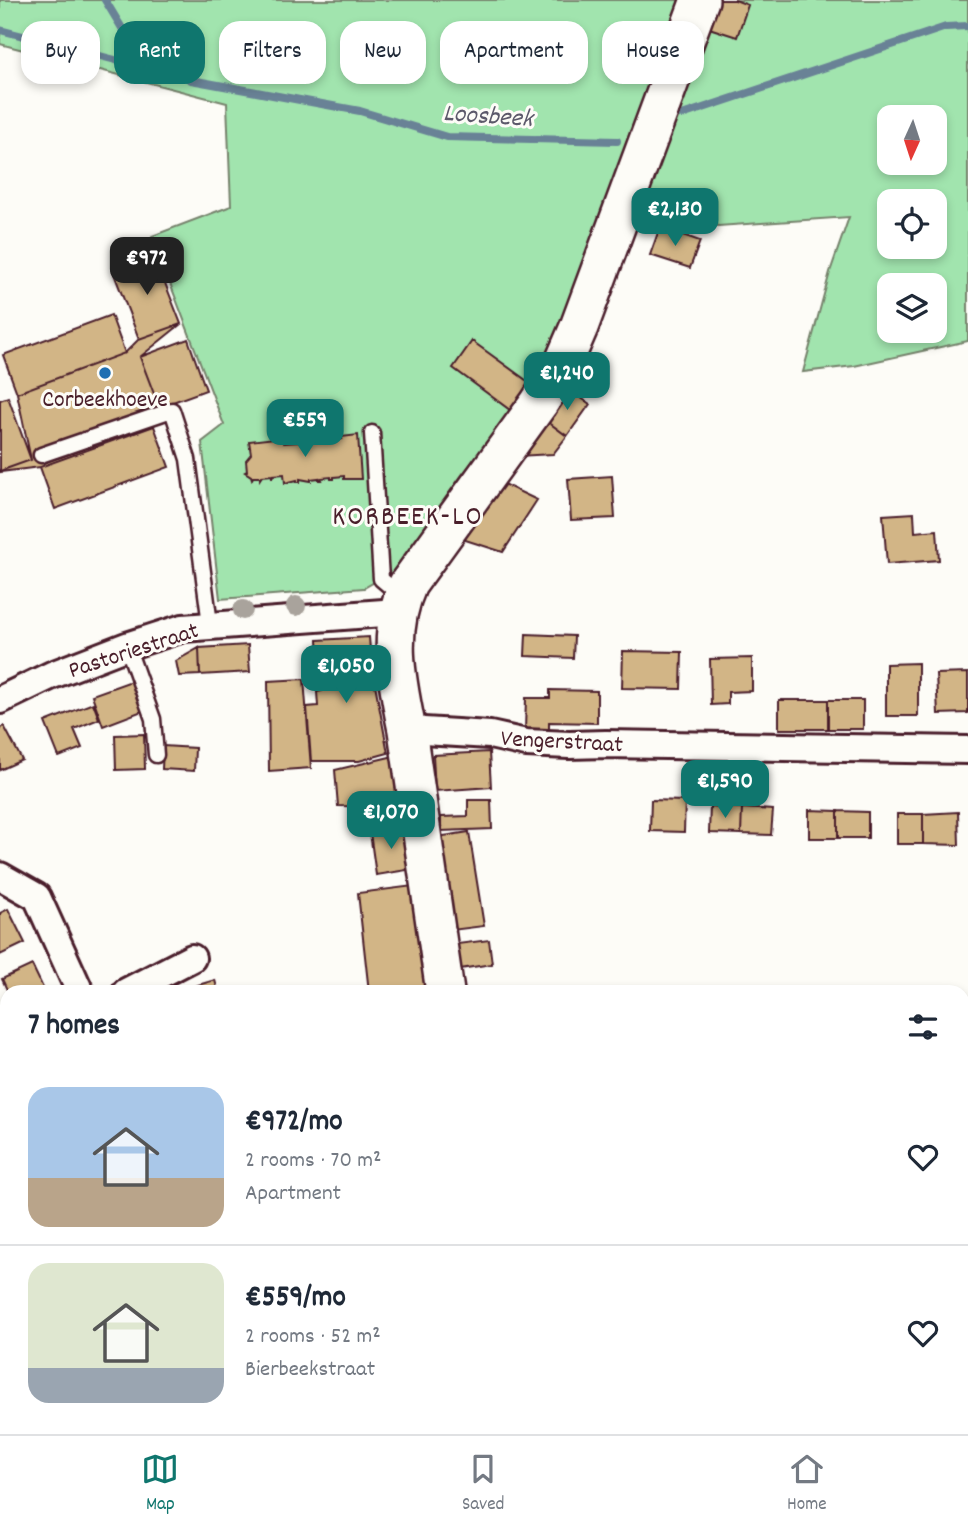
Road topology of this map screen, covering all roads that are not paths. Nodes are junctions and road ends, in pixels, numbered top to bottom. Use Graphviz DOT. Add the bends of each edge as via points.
graph roads {
  1 [pos="700,0"];
  2 [pos="372,433"];
  3 [pos="41,455"];
  4 [pos="400,604"];
  5 [pos="210,624"];
  6 [pos="127,646"];
  7 [pos="0,700"];
  8 [pos="407,730"];
  9 [pos="968,750"];
  10 [pos="156,755"];
  11 [pos="0,876"];
  12 [pos="192,958"];
  13 [pos="77,985"];
  14 [pos="140,985"];
  15 [pos="444,985"];
  1 -- 4 [label="street" via="560,371 408,584"];
  2 -- 4 [label="lane" via="381,579"];
  3 -- 5 [label="lane" via="172,410 188,459"];
  4 -- 5 [label="street, Pastoriestraat"];
  4 -- 8 [label="street" via="394,646"];
  5 -- 6 [label="street, Pastoriestraat"];
  6 -- 7 [label="street, Pastoriestraat"];
  6 -- 10 [label="lane" via="153,719"];
  8 -- 9 [label="street, Vengerstraat" via="569,745"];
  8 -- 15 [label="street"];
  11 -- 13 [label="street" via="37,897"];
  12 -- 14 [label="street"];
}
